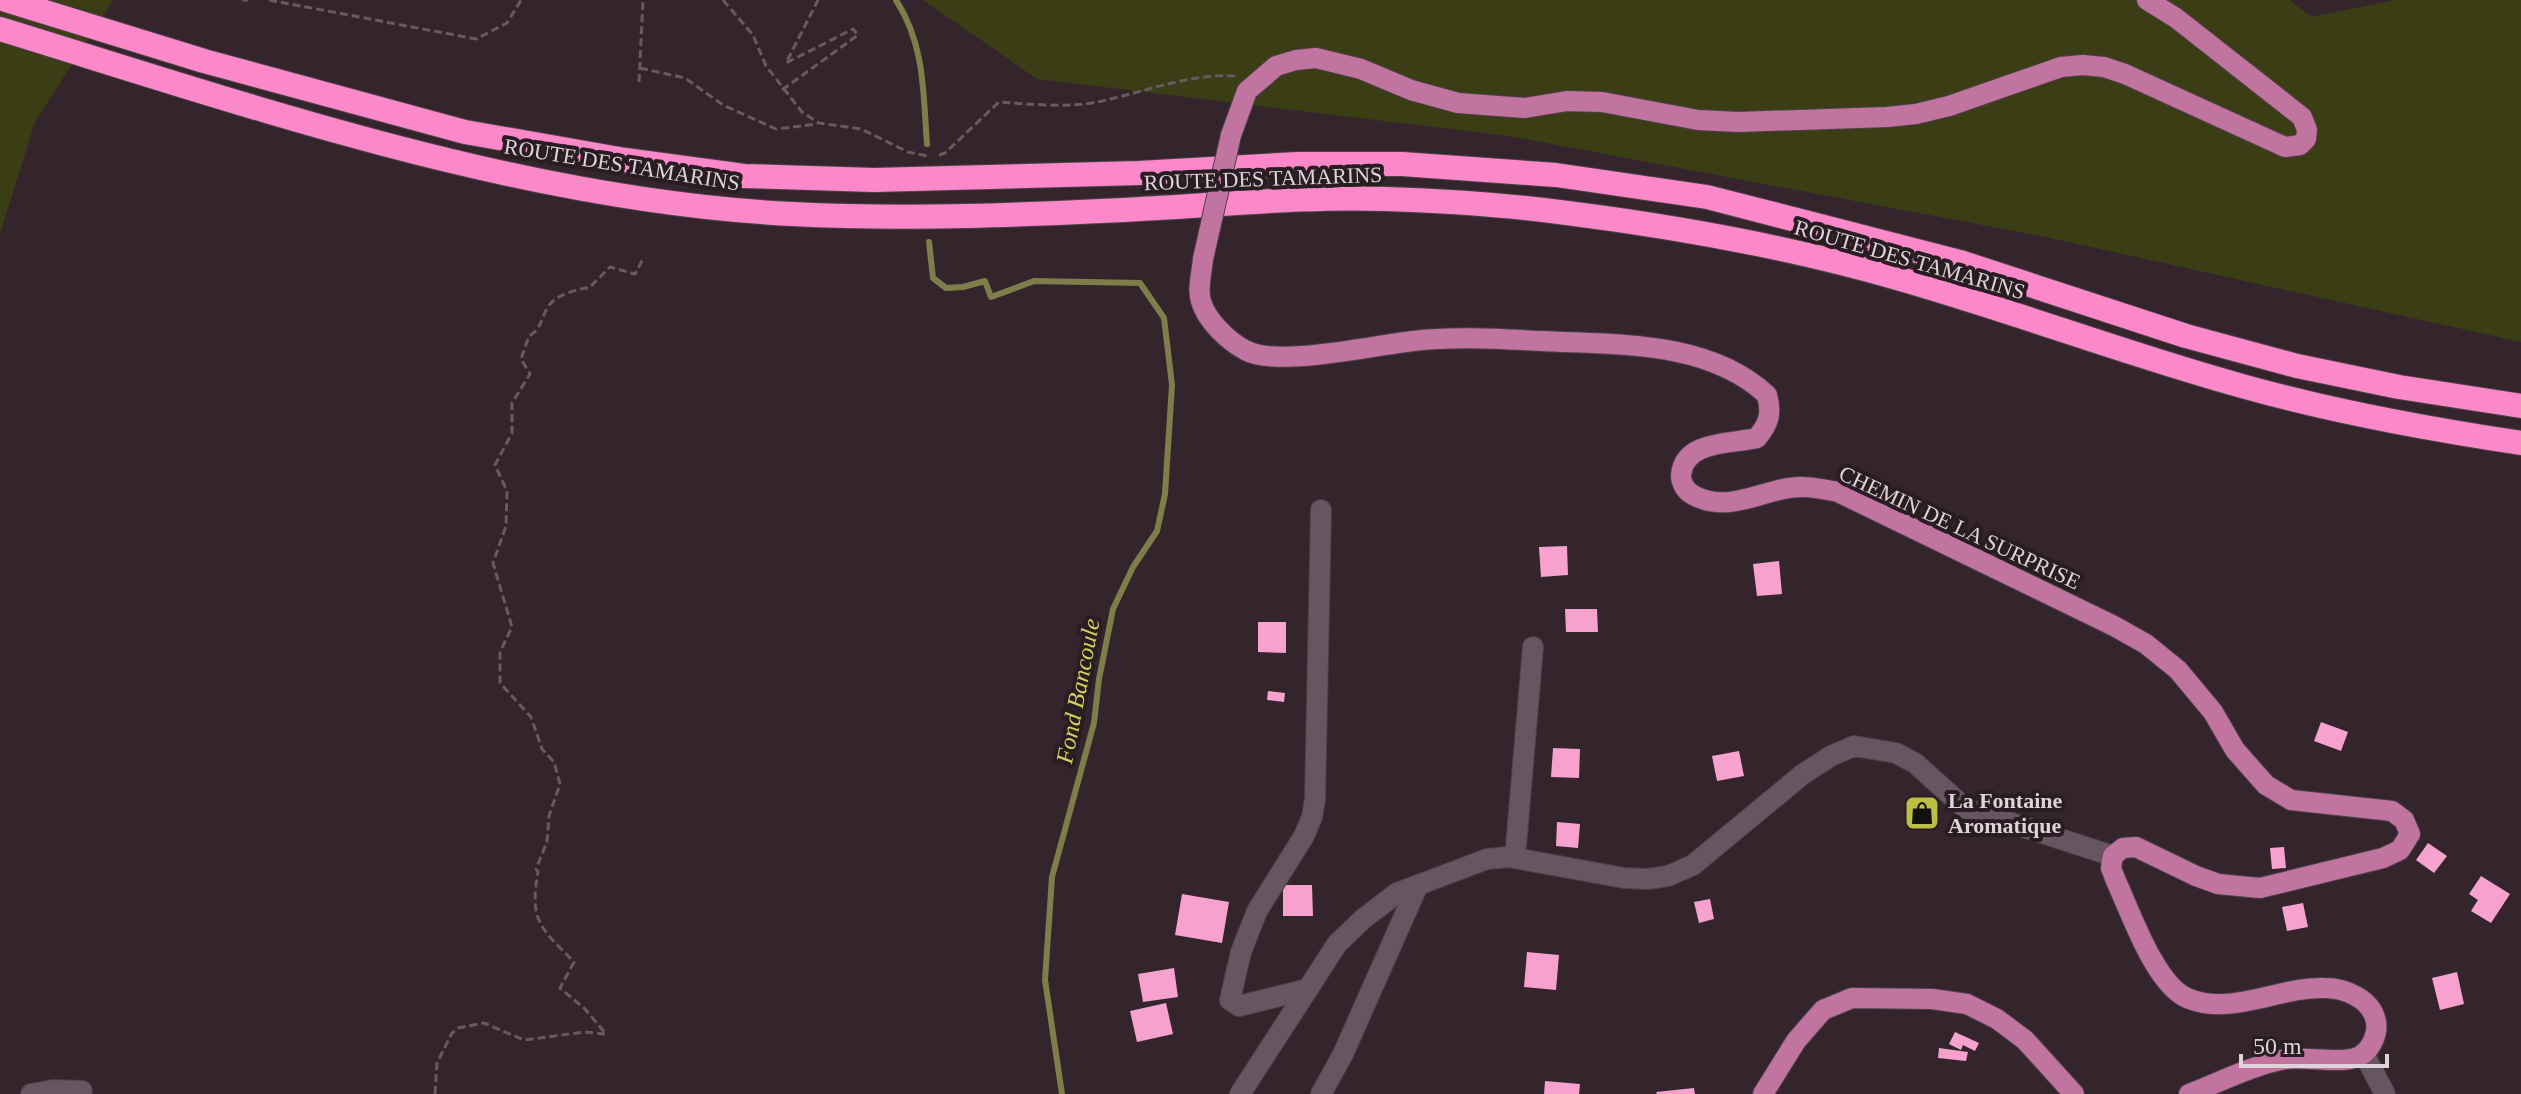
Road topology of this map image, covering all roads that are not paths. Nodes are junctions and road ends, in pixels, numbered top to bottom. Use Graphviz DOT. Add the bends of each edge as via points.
graph roads {
  1 [pos="6,0"];
  2 [pos="2147,0"];
  3 [pos="0,29"];
  4 [pos="2521,406"];
  5 [pos="2521,443"];
  6 [pos="1321,510"];
  7 [pos="1533,647"];
  8 [pos="2113,856"];
  9 [pos="1515,858"];
  10 [pos="1418,885"];
  11 [pos="1308,989"];
  12 [pos="2364,1054"];
  13 [pos="82,1091"];
  14 [pos="31,1094"];
  15 [pos="1240,1094"];
  16 [pos="1321,1094"];
  17 [pos="1763,1094"];
  18 [pos="2074,1094"];
  19 [pos="2189,1094"];
  20 [pos="2385,1094"];
  1 -- 4 [label="highway, ROUTE DES TAMARINS" via="465,132 744,176 874,180 1402,164 1571,177 1707,197 1960,262 2186,336 2297,366"];
  2 -- 8 [label="main road, CHEMIN DE LA SURPRISE, bridge" via="2302,117 2306,139 2285,147 2125,74 2083,65 2030,76 1916,114 1738,122 1602,102 1525,108 1458,103 1361,69 1316,58 1296,60 1276,66 1247,91 1231,135 1203,259 1200,300 1218,329 1246,351 1275,358 1418,340 1495,339 1637,345 1715,363 1767,395 1768,424 1757,438 1695,451 1681,472 1688,492 1723,503 1788,488 1838,492 2146,644 2178,670 2213,712 2249,769 2291,800 2392,811 2410,834 2400,850 2383,858 2260,888 2218,884 2136,847"];
  3 -- 5 [label="highway, ROUTE DES TAMARINS" via="473,167 716,208 887,217 1385,199 1558,212 1701,231 1894,277 2246,388 2417,428"];
  6 -- 11 [label="street" via="1312,817 1257,911 1230,1000 1239,1006"];
  7 -- 9 [label="street"];
  8 -- 9 [label="street" via="1965,808 1915,763 1877,748 1854,746 1803,774 1693,865 1668,876 1624,878"];
  8 -- 12 [label="main road" via="2116,881 2160,976 2172,989 2207,1003 2324,987 2344,990 2370,1007 2376,1020 2373,1042"];
  9 -- 10 [label="street" via="1487,859"];
  10 -- 11 [label="street" via="1397,893 1363,919 1337,944"];
  10 -- 16 [label="street"];
  11 -- 15 [label="street"];
  12 -- 19 [label="main road" via="2352,1060 2285,1060"];
  12 -- 20 [label="street"];
  13 -- 14 [label="street"];
  17 -- 18 [label="main road" via="1823,1010 1852,998 1967,1004 2025,1040"];
}
